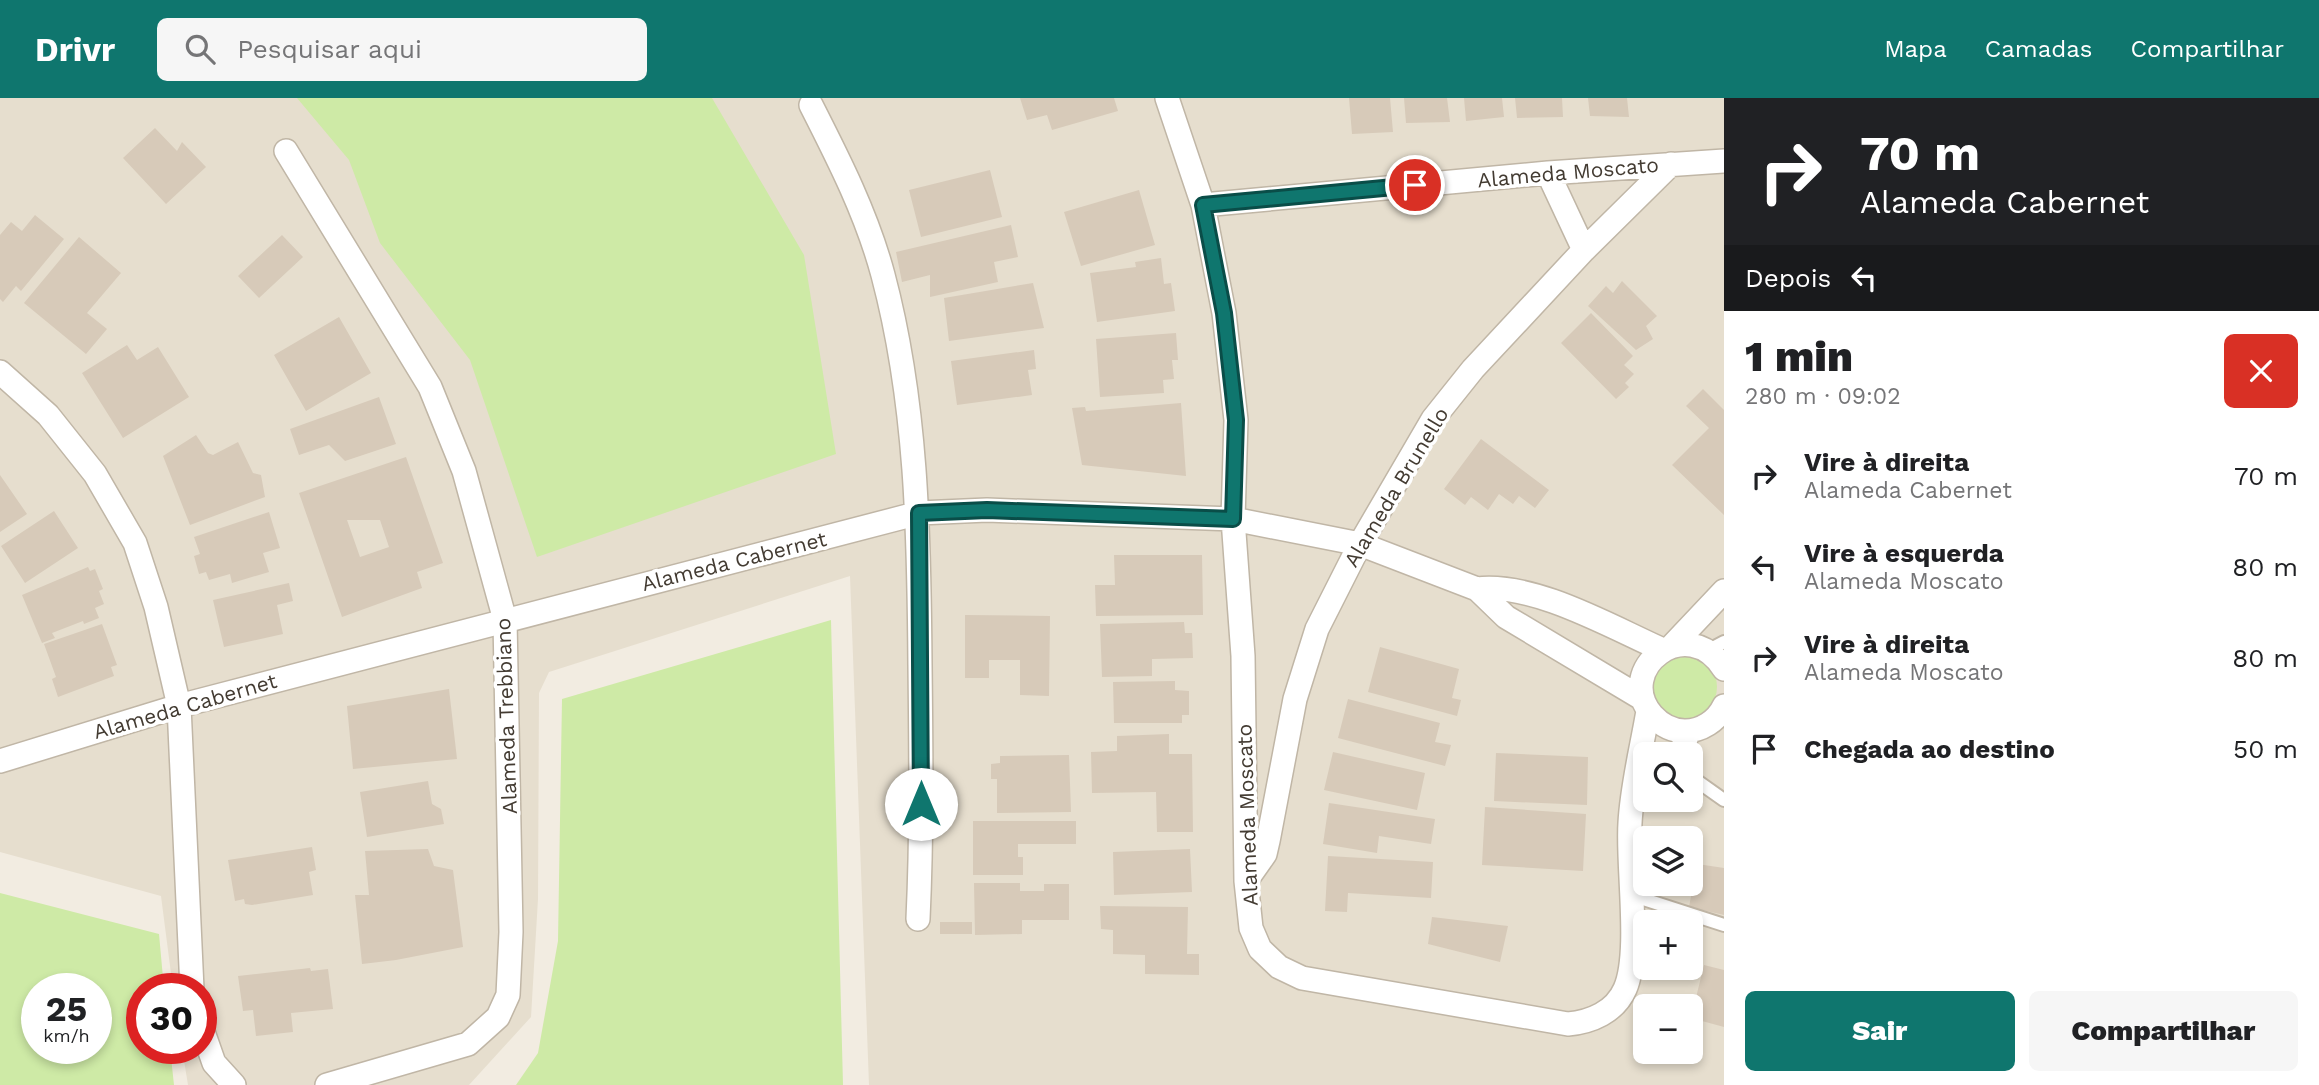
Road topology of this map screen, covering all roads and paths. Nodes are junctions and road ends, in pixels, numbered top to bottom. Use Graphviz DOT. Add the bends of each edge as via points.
graph roads {
  1 [pos="1167,98"];
  2 [pos="811,105"];
  3 [pos="286,151"];
  4 [pos="1724,161"];
  5 [pos="1671,164"];
  6 [pos="1548,173"];
  7 [pos="1203,205"];
  8 [pos="1584,250"];
  9 [pos="0,372"];
  10 [pos="919,513"];
  11 [pos="1233,519"];
  12 [pos="1360,544"];
  13 [pos="1477,589"];
  14 [pos="1724,591"];
  15 [pos="505,620"];
  16 [pos="1668,648"];
  17 [pos="1720,659"];
  18 [pos="1646,705"];
  19 [pos="179,706"];
  20 [pos="1712,723"];
  21 [pos="1666,727"];
  22 [pos="1670,742"];
  23 [pos="1692,742"];
  24 [pos="0,761"];
  25 [pos="1703,785"];
  26 [pos="1724,800"];
  27 [pos="1638,812"];
  28 [pos="1630,822"];
  29 [pos="1246,881"];
  30 [pos="1631,895"];
  31 [pos="918,919"];
  32 [pos="1724,925"];
  33 [pos="191,973"];
  34 [pos="215,1064"];
  35 [pos="234,1085"];
  36 [pos="327,1085"];
  1 -- 7 [label="street, Alameda Moscato"];
  2 -- 10 [label="street" via="855,193 883,274 905,372"];
  3 -- 15 [label="street, Alameda Trebbiano" via="430,387 464,471"];
  4 -- 5 [label="street, Alameda Moscato"];
  5 -- 6 [label="street, Alameda Moscato"];
  5 -- 8 [label="street, Alameda Brunello"];
  6 -- 7 [label="street, Alameda Moscato"];
  6 -- 8 [label="street"];
  7 -- 11 [label="street, Alameda Moscato" via="1224,313 1236,420"];
  8 -- 12 [label="street, Alameda Brunello" via="1433,419"];
  9 -- 19 [label="street" via="48,415 95,474 135,543 156,607"];
  10 -- 11 [label="street, Alameda Cabernet" via="987,510"];
  10 -- 15 [label="street, Alameda Cabernet"];
  10 -- 31 [label="street"];
  11 -- 12 [label="street, Alameda Cabernet"];
  11 -- 29 [label="street, Alameda Moscato" via="1243,656"];
  12 -- 13 [label="street, Alameda Cabernet"];
  12 -- 29 [label="street, Alameda Brunello" via="1317,629 1295,699 1265,854"];
  13 -- 16 [label="street" via="1514,590"];
  13 -- 18 [label="street" via="1506,617"];
  14 -- 16 [label="street"];
  15 -- 19 [label="street, Alameda Cabernet"];
  15 -- 36 [label="street, Alameda Trebbiano" via="511,932 508,995 498,1017 468,1044"];
  16 -- 17 [label="street" via="1696,646"];
  16 -- 18 [label="street, Alameda Moscato" via="1647,666 1643,676"];
  18 -- 21 [label="street"];
  18 -- 28 [label="street, Alameda Moscato"];
  19 -- 24 [label="street, Alameda Cabernet"];
  19 -- 33 [label="street"];
  20 -- 21 [label="street"];
  20 -- 23 [label="street"];
  21 -- 22 [label="lane"];
  25 -- 26 [label="lane"];
  27 -- 28 [label="street"];
  28 -- 30 [label="street, Alameda Moscato"];
  29 -- 30 [label="street, Alameda Moscato" via="1251,928 1260,949 1279,967 1302,978 1568,1024 1600,1015 1615,1005 1625,989"];
  30 -- 32 [label="lane"];
  34 -- 35 [label="street"];
}
